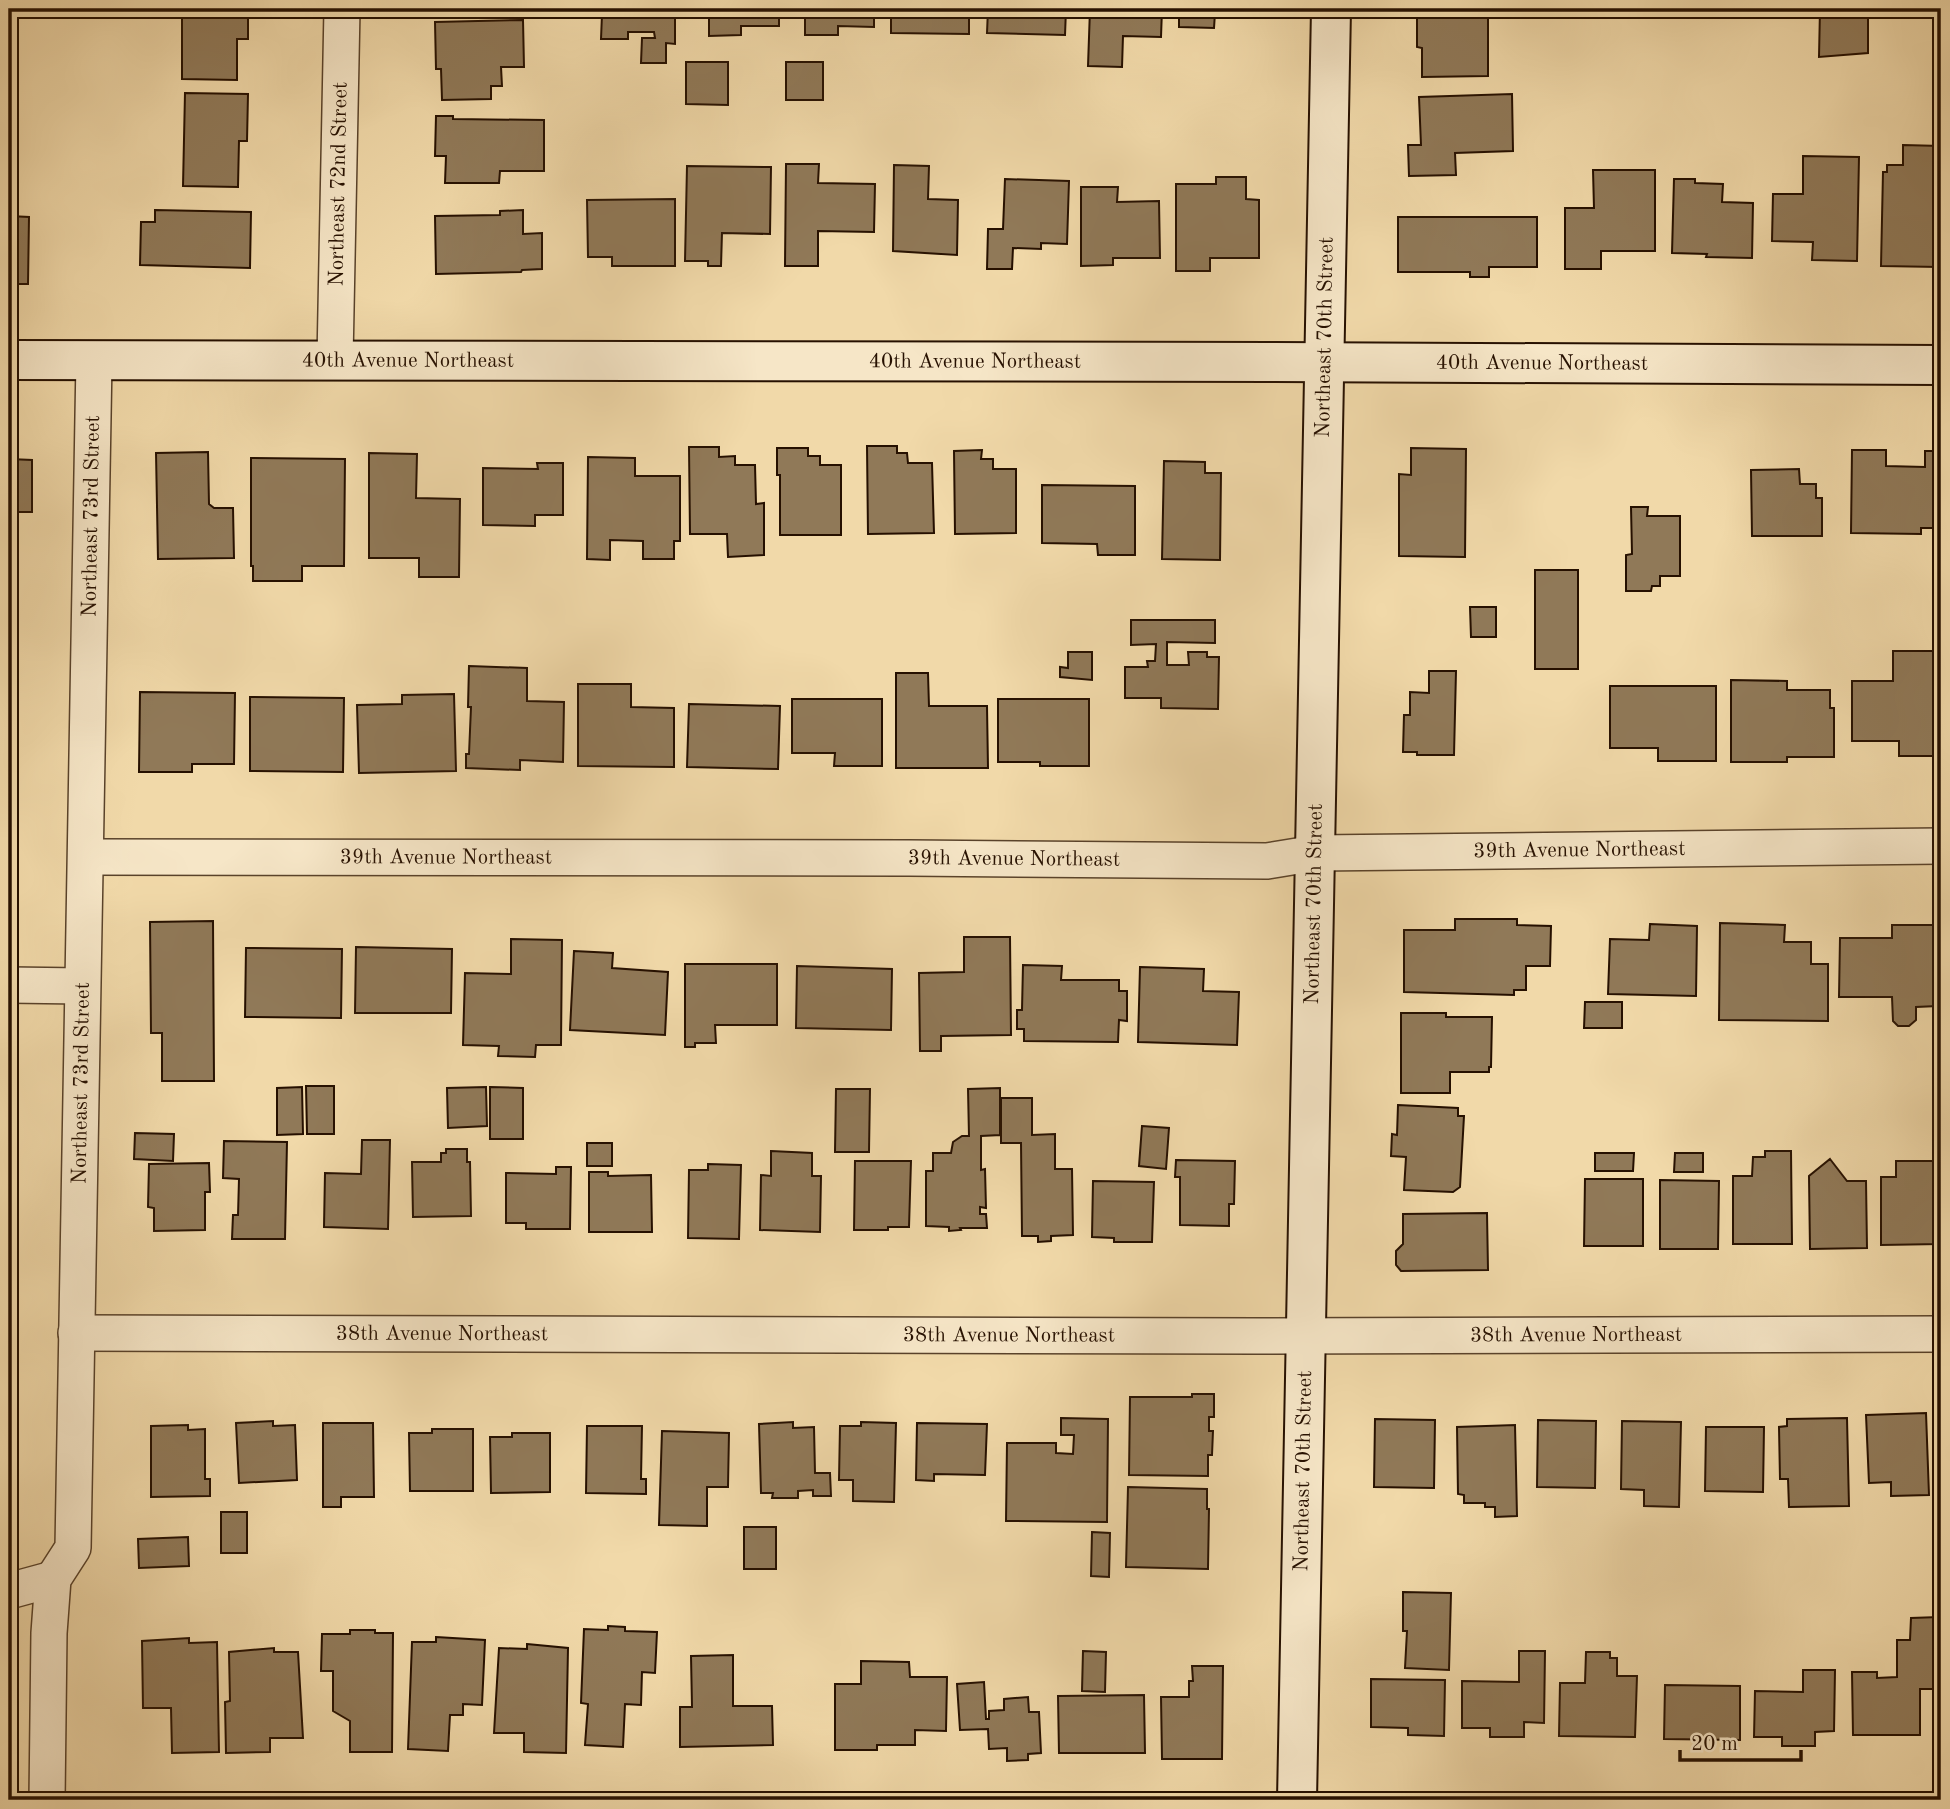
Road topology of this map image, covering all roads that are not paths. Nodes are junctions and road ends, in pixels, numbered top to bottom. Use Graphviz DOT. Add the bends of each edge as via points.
graph roads {
  1 [pos="342,9"];
  2 [pos="1331,9"];
  3 [pos="335,359"];
  4 [pos="9,360"];
  5 [pos="94,360"];
  6 [pos="1325,362"];
  7 [pos="1941,365"];
  8 [pos="1941,846"];
  9 [pos="1316,853"];
  10 [pos="86,857"];
  11 [pos="9,985"];
  12 [pos="82,986"];
  13 [pos="76,1333"];
  14 [pos="1941,1334"];
  15 [pos="1306,1336"];
  16 [pos="53,1579"];
  17 [pos="9,1591"];
  18 [pos="47,1800"];
  19 [pos="1297,1800"];
  1 -- 3 [label="street, Northeast 72nd Street"];
  2 -- 6 [label="street, Northeast 70th Street"];
  3 -- 5 [label="street, 40th Avenue Northeast"];
  3 -- 6 [label="street, 40th Avenue Northeast"];
  4 -- 5 [label="street, 40th Avenue Northeast"];
  5 -- 10 [label="street, Northeast 73rd Street"];
  6 -- 7 [label="street, 40th Avenue Northeast"];
  6 -- 9 [label="street, Northeast 70th Street"];
  8 -- 9 [label="street, 39th Avenue Northeast"];
  9 -- 10 [label="street, 39th Avenue Northeast" via="1267,861"];
  9 -- 15 [label="street, Northeast 70th Street"];
  10 -- 12 [label="street, Northeast 73rd Street"];
  11 -- 12 [label="street"];
  12 -- 13 [label="street, Northeast 73rd Street"];
  13 -- 15 [label="street, 38th Avenue Northeast"];
  13 -- 16 [label="street, Northeast 73rd Street" via="73,1548"];
  14 -- 15 [label="street, 38th Avenue Northeast"];
  15 -- 19 [label="street, Northeast 70th Street"];
  16 -- 17 [label="street"];
  16 -- 18 [label="street, Northeast 73rd Street"];
}
